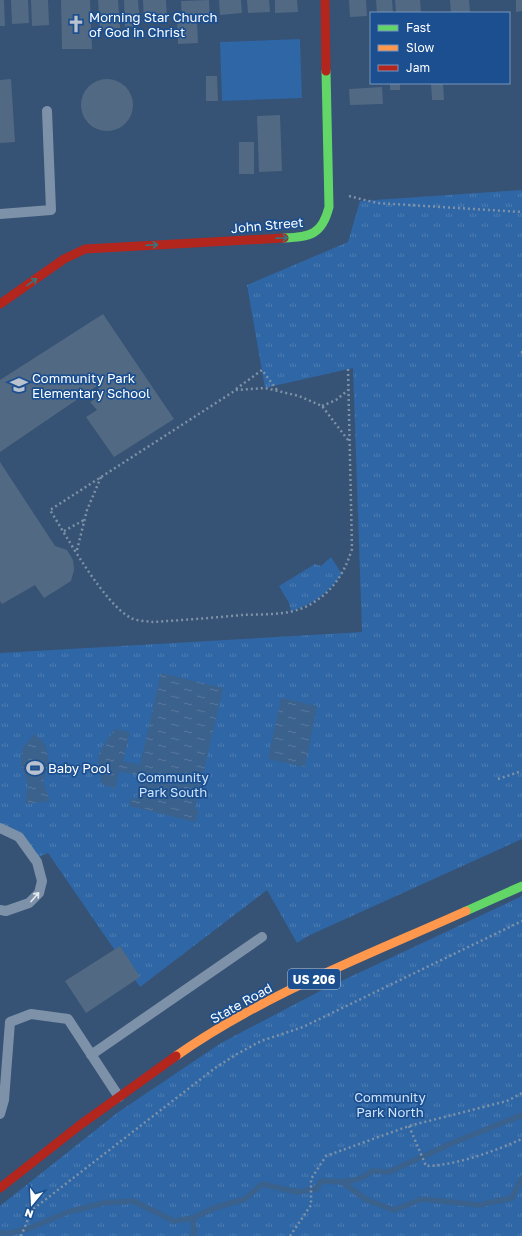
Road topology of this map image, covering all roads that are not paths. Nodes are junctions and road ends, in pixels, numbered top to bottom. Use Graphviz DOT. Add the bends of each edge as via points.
graph roads {
  1 [pos="325,0"];
  2 [pos="47,111"];
  3 [pos="0,214"];
  4 [pos="0,304"];
  5 [pos="0,828"];
  6 [pos="522,886"];
  7 [pos="0,910"];
  8 [pos="262,937"];
  9 [pos="91,1055"];
  10 [pos="119,1097"];
  11 [pos="0,1114"];
  12 [pos="0,1188"];
  4 -- 1 [label="main road, John Street, one-way" via="64,259 85,249 306,236 321,228 327,218 329,207"];
  2 -- 3 [label="lane" via="52,210"];
  7 -- 5 [label="lane, one-way" via="29,903 39,893 42,881 37,862 19,837"];
  6 -- 10 [label="main road, State Road / US 206" via="254,1009 189,1048"];
  8 -- 9 [label="lane"];
  9 -- 10 [label="lane"];
  9 -- 11 [label="lane" via="68,1019 31,1014 10,1022 4,1100"];
  10 -- 12 [label="main road, State Road / US 206"];
}
